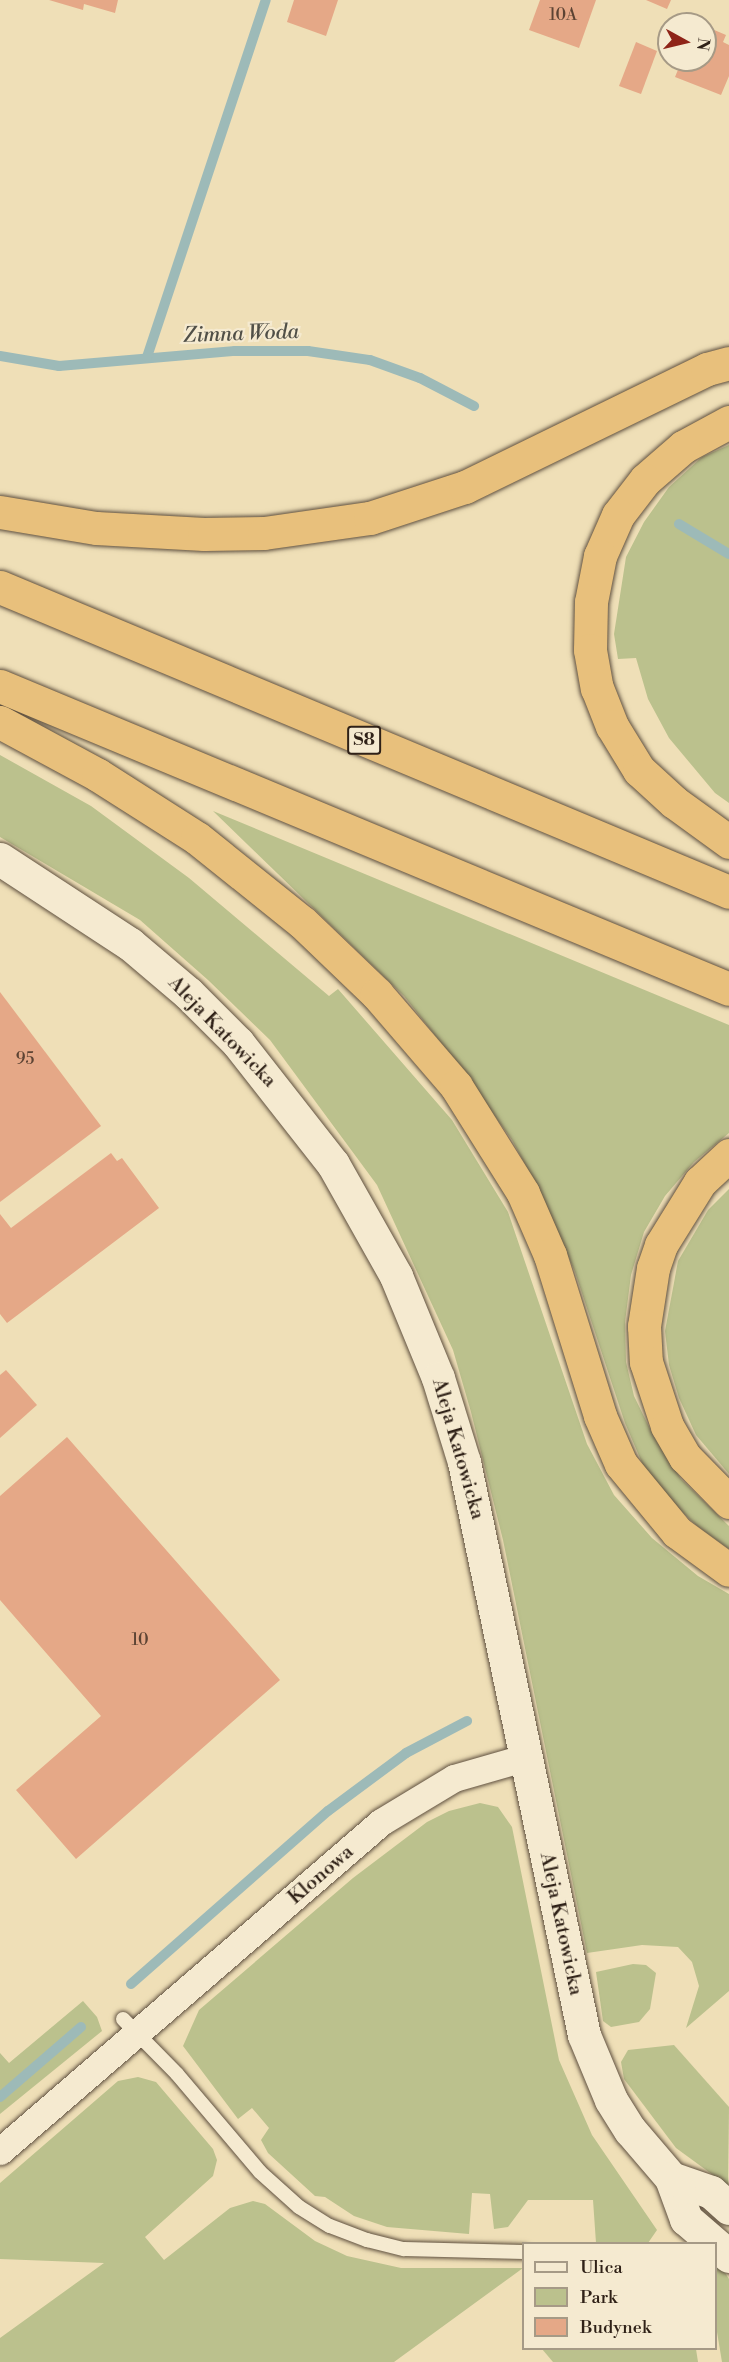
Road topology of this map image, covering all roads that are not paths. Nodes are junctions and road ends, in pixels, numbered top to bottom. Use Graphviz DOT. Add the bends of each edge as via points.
graph roads {
  1 [pos="729,363"];
  2 [pos="729,422"];
  3 [pos="0,512"];
  4 [pos="0,587"];
  5 [pos="0,686"];
  6 [pos="0,722"];
  7 [pos="729,842"];
  8 [pos="0,859"];
  9 [pos="729,892"];
  10 [pos="729,989"];
  11 [pos="729,1155"];
  12 [pos="729,1502"];
  13 [pos="729,1569"];
  14 [pos="527,1757"];
  15 [pos="131,2026"];
  16 [pos="0,2151"];
  17 [pos="671,2178"];
  18 [pos="729,2208"];
  19 [pos="713,2242"];
  20 [pos="717,2245"];
  21 [pos="522,2252"];
  22 [pos="729,2256"];
  1 -- 3 [label="highway" via="707,369 465,487 360,520 264,533 151,533"];
  2 -- 7 [label="highway" via="683,447 645,480 618,514 600,556 591,602 590,650 597,688 612,726 639,770 674,802"];
  4 -- 9 [label="highway, S8"];
  5 -- 10 [label="highway"];
  6 -- 13 [label="highway" via="98,775 197,838 284,908 377,994 456,1086 523,1193 550,1255 600,1416 621,1464 677,1532"];
  8 -- 14 [label="street, Aleja Katowicka" via="100,921 188,993 275,1085 354,1199 396,1276 442,1389 484,1544"];
  11 -- 12 [label="highway" via="700,1182 662,1245 651,1278 644,1326 646,1362 667,1426 685,1457"];
  14 -- 15 [label="street, Klonowa" via="454,1778 409,1802"];
  14 -- 17 [label="street, Aleja Katowicka" via="584,2035 611,2100 630,2130"];
  15 -- 16 [label="street, Klonowa"];
  15 -- 21 [label="lane" via="260,2172 299,2207 330,2226 404,2249"];
  17 -- 18 [label="street" via="711,2192"];
  17 -- 19 [label="street, Aleja Katowicka" via="687,2219"];
  20 -- 22 [label="street, Aleja Katowicka"];
}
